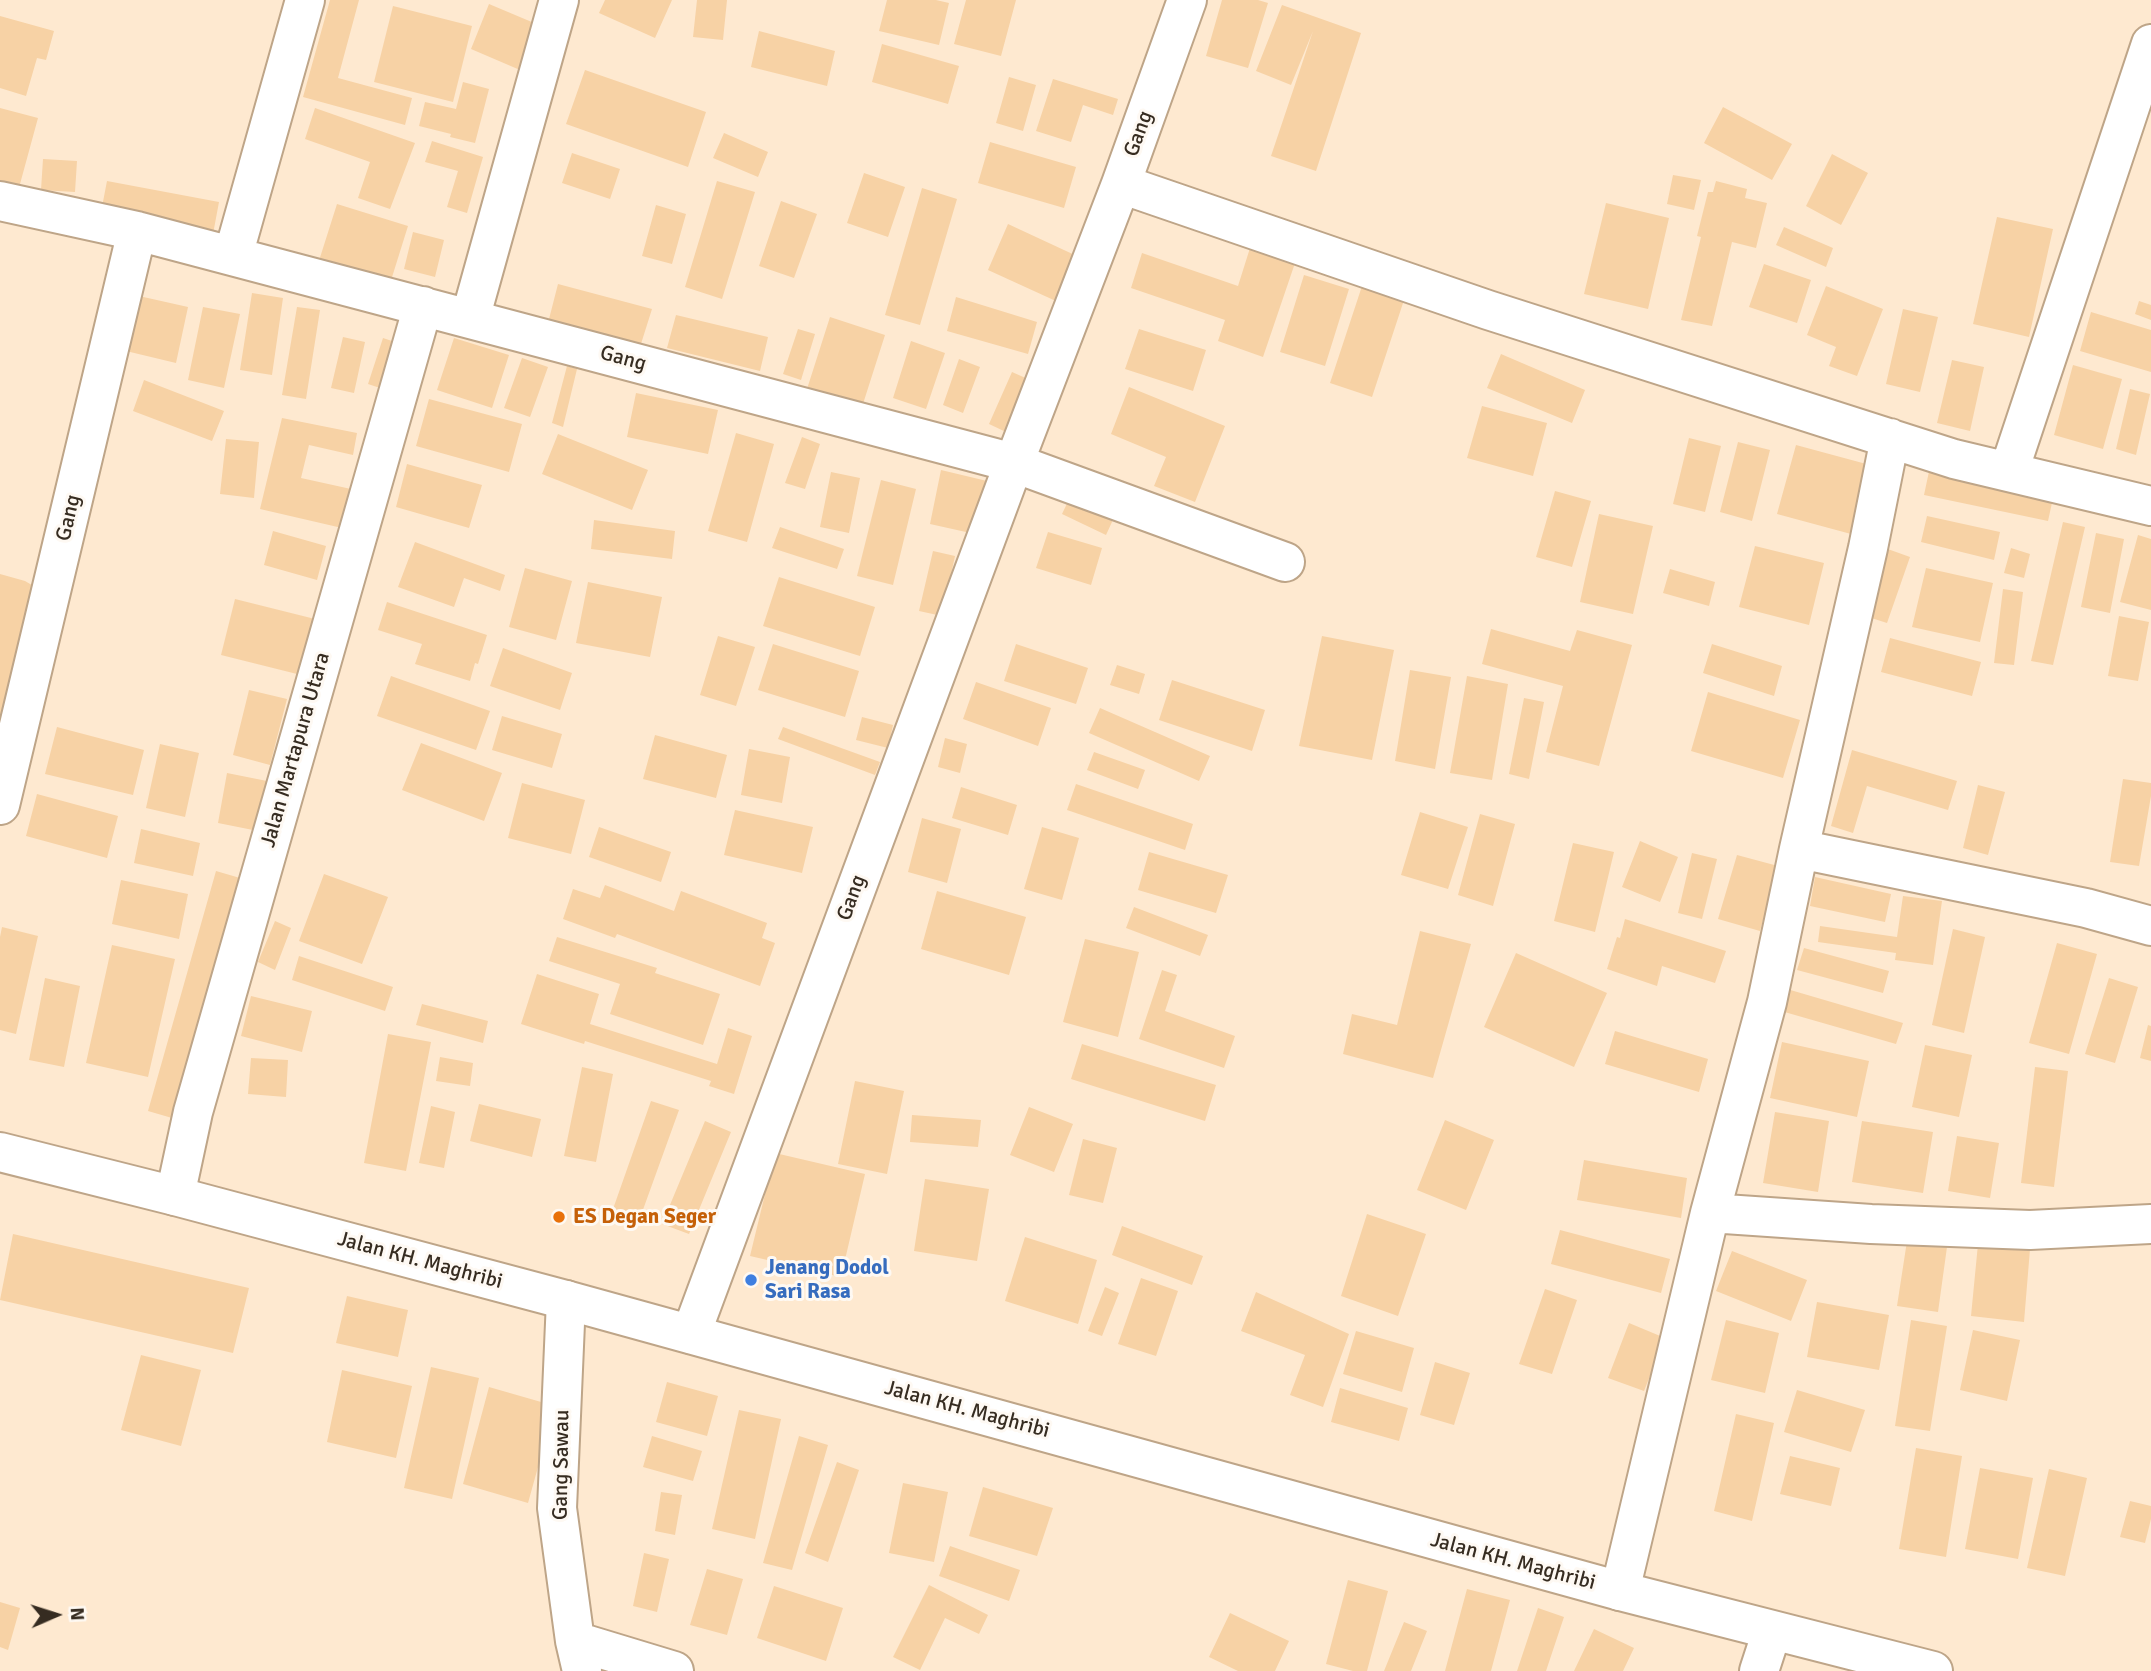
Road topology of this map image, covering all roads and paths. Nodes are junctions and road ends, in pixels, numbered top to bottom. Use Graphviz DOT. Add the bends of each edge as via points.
graph roads {
  1 [pos="305,0"];
  2 [pos="559,0"];
  3 [pos="1187,0"];
  4 [pos="2151,44"];
  5 [pos="1121,184"];
  6 [pos="0,201"];
  7 [pos="137,231"];
  8 [pos="233,256"];
  9 [pos="423,306"];
  10 [pos="470,319"];
  11 [pos="1890,438"];
  12 [pos="1014,463"];
  13 [pos="2008,471"];
  14 [pos="2151,506"];
  15 [pos="1285,562"];
  16 [pos="0,805"];
  17 [pos="1799,849"];
  18 [pos="2151,926"];
  19 [pos="0,1152"];
  20 [pos="175,1196"];
  21 [pos="1710,1213"];
  22 [pos="2151,1224"];
  23 [pos="566,1300"];
  24 [pos="691,1334"];
  25 [pos="1620,1591"];
  26 [pos="1772,1631"];
  27 [pos="579,1656"];
  28 [pos="674,1671"];
  29 [pos="1759,1671"];
  30 [pos="1933,1671"];
  1 -- 8 [label="main road"];
  2 -- 10 [label="main road"];
  3 -- 5 [label="main road, Gang"];
  4 -- 13 [label="main road"];
  5 -- 11 [label="main road" via="1488,310"];
  5 -- 12 [label="main road, Gang"];
  6 -- 7 [label="main road, Gang"];
  7 -- 8 [label="main road, Gang"];
  7 -- 16 [label="main road, Gang"];
  8 -- 9 [label="main road, Gang"];
  9 -- 10 [label="main road, Gang"];
  9 -- 20 [label="main road, Jalan Martapura Utara" via="193,1112"];
  10 -- 12 [label="main road, Gang"];
  11 -- 13 [label="main road"];
  11 -- 17 [label="main road"];
  12 -- 15 [label="main road"];
  12 -- 24 [label="main road, Gang"];
  13 -- 14 [label="main road"];
  17 -- 18 [label="main road" via="2087,908"];
  17 -- 21 [label="main road" via="1767,1002"];
  19 -- 20 [label="main road, Jalan KH. Maghribi"];
  20 -- 23 [label="main road, Jalan KH. Maghribi"];
  21 -- 22 [label="main road" via="2030,1230"];
  21 -- 25 [label="main road"];
  23 -- 24 [label="main road, Jalan KH. Maghribi"];
  23 -- 27 [label="main road, Gang Sawau" via="558,1508"];
  24 -- 25 [label="main road, Jalan KH. Maghribi"];
  25 -- 26 [label="main road, Jalan KH. Maghribi"];
  26 -- 29 [label="main road"];
  26 -- 30 [label="main road, Jalan KH. Maghribi"];
  27 -- 28 [label="main road"];
}
